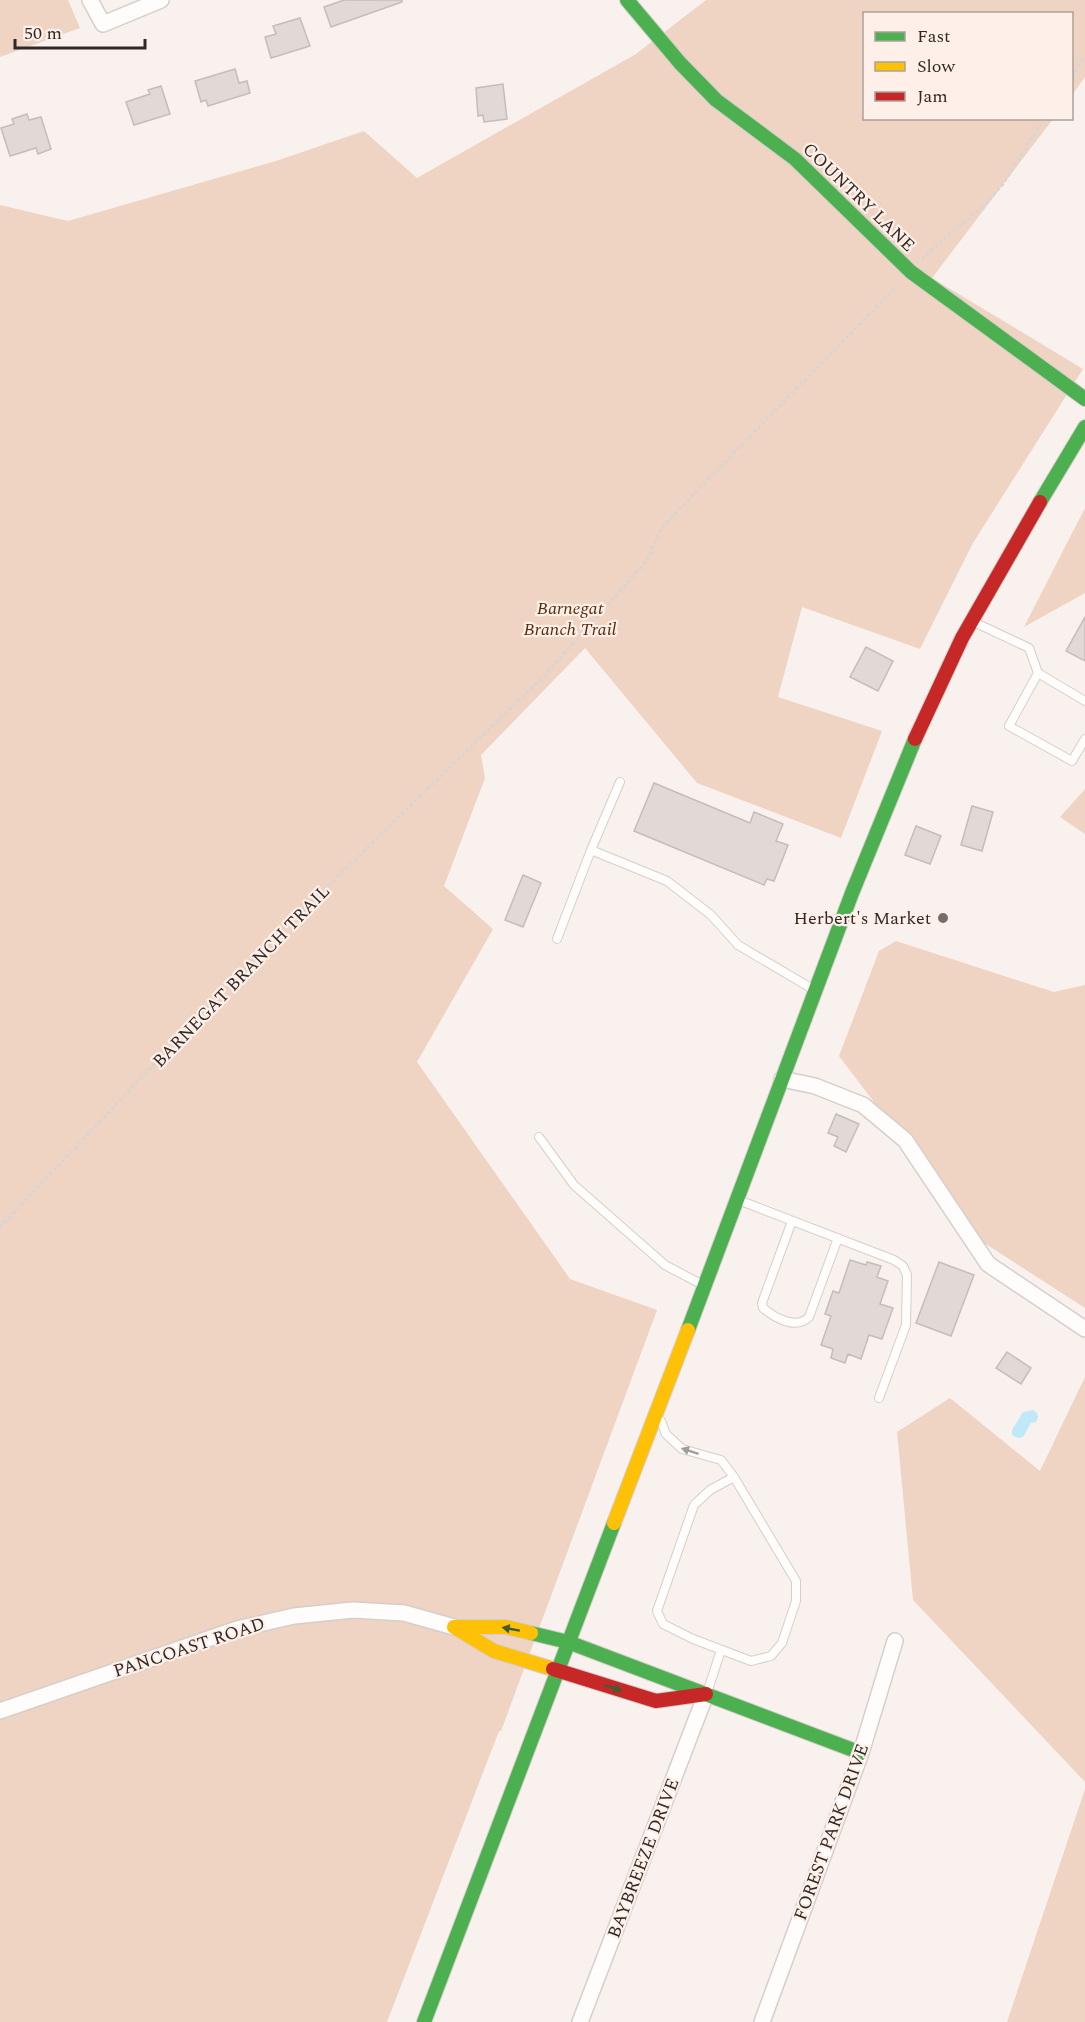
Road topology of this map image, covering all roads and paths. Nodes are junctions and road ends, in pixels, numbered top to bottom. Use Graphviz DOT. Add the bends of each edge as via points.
graph roads {
  1 [pos="90,0"];
  2 [pos="161,0"];
  3 [pos="627,0"];
  4 [pos="1085,56"];
  5 [pos="1073,74"];
  6 [pos="1043,120"];
  7 [pos="921,261"];
  8 [pos="901,282"];
  9 [pos="1085,399"];
  10 [pos="1085,427"];
  11 [pos="972,621"];
  12 [pos="1038,672"];
  13 [pos="1085,701"];
  14 [pos="1085,739"];
  15 [pos="620,782"];
  16 [pos="591,850"];
  17 [pos="557,939"];
  18 [pos="815,991"];
  19 [pos="782,1079"];
  20 [pos="539,1137"];
  21 [pos="737,1200"];
  22 [pos="792,1221"];
  23 [pos="0,1227"];
  24 [pos="838,1238"];
  25 [pos="705,1286"];
  26 [pos="1085,1329"];
  27 [pos="879,1398"];
  28 [pos="657,1412"];
  29 [pos="734,1477"];
  30 [pos="454,1627"];
  31 [pos="895,1641"];
  32 [pos="568,1642"];
  33 [pos="721,1650"];
  34 [pos="558,1670"];
  35 [pos="706,1694"];
  36 [pos="0,1711"];
  37 [pos="861,1753"];
  38 [pos="424,2022"];
  39 [pos="580,2022"];
  40 [pos="762,2022"];
  1 -- 2 [label="street" via="103,24"];
  3 -- 9 [label="main road, COUNTRY LANE" via="716,100 795,159 911,272"];
  4 -- 5 [label="path"];
  6 -- 7 [label="path" via="1003,184 982,208"];
  8 -- 23 [label="path, BARNEGAT BRANCH TRAIL" via="662,527 646,562 546,674 272,940"];
  10 -- 11 [label="main road"];
  11 -- 12 [label="lane" via="1029,648"];
  11 -- 18 [label="main road" via="912,747"];
  12 -- 13 [label="lane"];
  12 -- 14 [label="lane" via="1009,726 1072,761"];
  15 -- 16 [label="lane"];
  16 -- 17 [label="lane"];
  16 -- 18 [label="lane" via="667,881 711,915 738,945"];
  18 -- 19 [label="main road"];
  19 -- 21 [label="main road"];
  19 -- 26 [label="street" via="815,1086 863,1105 905,1140 988,1264"];
  20 -- 25 [label="lane" via="574,1185 665,1265"];
  21 -- 22 [label="lane"];
  21 -- 25 [label="main road"];
  22 -- 24 [label="lane"];
  22 -- 24 [label="lane" via="762,1303 770,1314 790,1322 797,1324 808,1317"];
  24 -- 27 [label="lane" via="894,1260 907,1275 906,1325"];
  25 -- 28 [label="main road"];
  29 -- 28 [label="lane, one-way" via="721,1460 682,1449 672,1441"];
  28 -- 32 [label="main road"];
  29 -- 33 [label="lane" via="710,1490 694,1505 657,1611 663,1624"];
  29 -- 33 [label="lane" via="796,1581 796,1601 782,1643 771,1656 751,1661"];
  32 -- 30 [label="main road, PANCOAST ROAD, one-way" via="506,1627"];
  30 -- 34 [label="main road, PANCOAST ROAD" via="494,1651"];
  30 -- 36 [label="street, PANCOAST ROAD" via="404,1613 353,1610 294,1616 237,1629"];
  31 -- 37 [label="street, FOREST PARK DRIVE"];
  32 -- 34 [label="main road"];
  32 -- 35 [label="main road, PANCOAST ROAD"];
  33 -- 35 [label="lane"];
  34 -- 35 [label="main road, PANCOAST ROAD, one-way" via="656,1701"];
  34 -- 38 [label="main road"];
  35 -- 37 [label="main road, PANCOAST ROAD"];
  35 -- 39 [label="street, BAYBREEZE DRIVE"];
  37 -- 40 [label="street, FOREST PARK DRIVE"];
}
